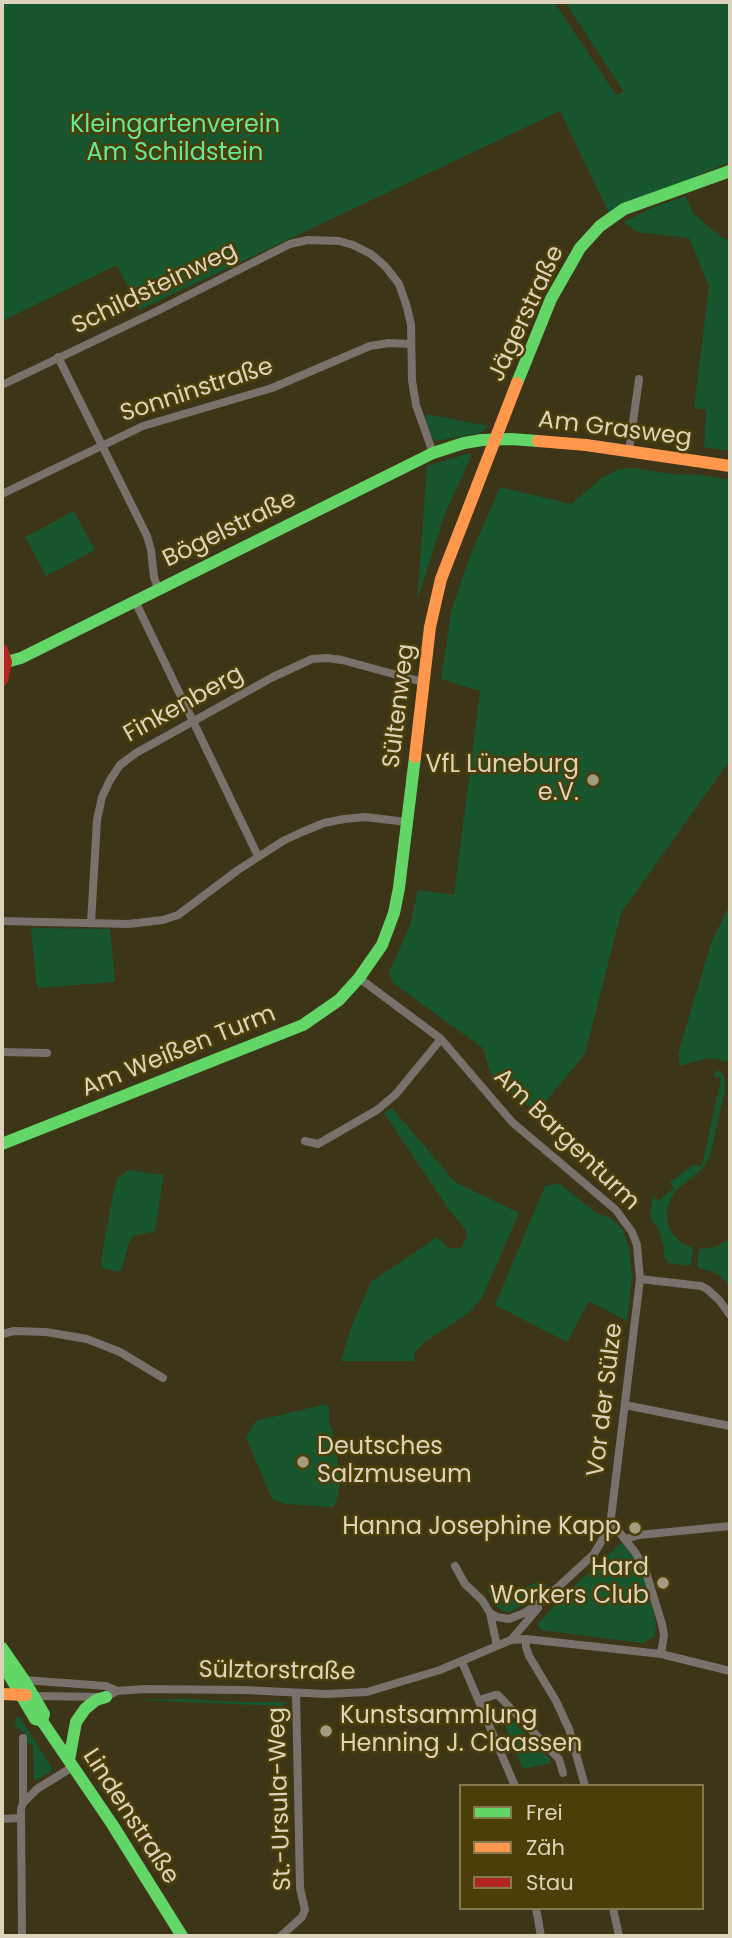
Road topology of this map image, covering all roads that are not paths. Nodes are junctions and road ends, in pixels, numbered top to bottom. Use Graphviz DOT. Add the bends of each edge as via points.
graph roads {
  1 [pos="730,171"];
  2 [pos="411,344"];
  3 [pos="58,358"];
  4 [pos="639,379"];
  5 [pos="2,385"];
  6 [pos="494,439"];
  7 [pos="102,445"];
  8 [pos="629,451"];
  9 [pos="433,453"];
  10 [pos="730,466"];
  11 [pos="2,494"];
  12 [pos="158,589"];
  13 [pos="135,601"];
  14 [pos="4,656"];
  15 [pos="2,680"];
  16 [pos="423,682"];
  17 [pos="194,720"];
  18 [pos="407,822"];
  19 [pos="258,856"];
  20 [pos="2,921"];
  21 [pos="91,923"];
  22 [pos="359,978"];
  23 [pos="441,1039"];
  24 [pos="2,1052"];
  25 [pos="47,1053"];
  26 [pos="305,1141"];
  27 [pos="2,1144"];
  28 [pos="640,1279"];
  29 [pos="730,1315"];
  30 [pos="2,1334"];
  31 [pos="163,1378"];
  32 [pos="625,1405"];
  33 [pos="730,1426"];
  34 [pos="610,1526"];
  35 [pos="730,1526"];
  36 [pos="625,1539"];
  37 [pos="455,1566"];
  38 [pos="545,1599"];
  39 [pos="490,1613"];
  40 [pos="526,1639"];
  41 [pos="511,1640"];
  42 [pos="497,1646"];
  43 [pos="2,1648"];
  44 [pos="661,1654"];
  45 [pos="461,1662"];
  46 [pos="2,1663"];
  47 [pos="730,1671"];
  48 [pos="12,1680"];
  49 [pos="296,1693"];
  50 [pos="2,1694"];
  51 [pos="111,1694"];
  52 [pos="27,1695"];
  53 [pos="479,1700"];
  54 [pos="23,1738"];
  55 [pos="71,1763"];
  56 [pos="563,1773"];
  57 [pos="514,1784"];
  58 [pos="584,1784"];
  59 [pos="23,1802"];
  60 [pos="21,1818"];
  61 [pos="2,1819"];
  62 [pos="536,1910"];
  63 [pos="613,1910"];
  64 [pos="22,1936"];
  65 [pos="182,1936"];
  66 [pos="281,1936"];
  67 [pos="541,1936"];
  68 [pos="619,1936"];
  1 -- 6 [label="main road, Jägerstraße" via="624,209 580,248 551,299"];
  2 -- 3 [label="street, Schildsteinweg" via="407,307 385,266 353,245 328,239 290,244"];
  2 -- 7 [label="street, Sonninstraße" via="370,346 272,388 159,420"];
  2 -- 9 [label="street" via="416,405"];
  3 -- 5 [label="street, Schildsteinweg"];
  3 -- 7 [label="street"];
  4 -- 8 [label="street"];
  6 -- 8 [label="main road, Am Grasweg"];
  6 -- 9 [label="main road, Bögelstraße"];
  6 -- 16 [label="main road, Sültenweg" via="441,579"];
  7 -- 11 [label="street, Sonninstraße"];
  7 -- 12 [label="street" via="147,536"];
  8 -- 10 [label="main road, Am Grasweg"];
  9 -- 12 [label="main road, Bögelstraße"];
  12 -- 13 [label="main road, Bögelstraße"];
  13 -- 14 [label="main road, Bögelstraße" via="22,659"];
  13 -- 17 [label="street"];
  14 -- 15 [label="main road, Bögelstraße"];
  16 -- 17 [label="street, Finkenberg" via="342,660 312,659"];
  16 -- 18 [label="main road, Sültenweg"];
  17 -- 19 [label="street"];
  17 -- 21 [label="street, Finkenberg" via="136,753 110,779 97,820"];
  18 -- 19 [label="street" via="365,817 334,821"];
  18 -- 22 [label="main road, Sültenweg" via="394,913 382,944"];
  19 -- 21 [label="street" via="178,915 147,923"];
  20 -- 21 [label="street"];
  22 -- 23 [label="street, Am Bargenturm"];
  22 -- 27 [label="main road, Am Weißen Turm" via="339,1000 303,1025"];
  23 -- 26 [label="street" via="377,1111 318,1144"];
  23 -- 28 [label="street, Am Bargenturm" via="512,1122 616,1210 634,1238"];
  24 -- 25 [label="street"];
  28 -- 29 [label="street" via="701,1286"];
  28 -- 32 [label="street, Vor der Sülze"];
  30 -- 31 [label="street" via="46,1332 87,1339 120,1352"];
  32 -- 33 [label="street"];
  32 -- 34 [label="street, Vor der Sülze"];
  34 -- 36 [label="street"];
  34 -- 38 [label="street" via="594,1554"];
  35 -- 36 [label="street"];
  36 -- 44 [label="street" via="651,1586 664,1635"];
  37 -- 39 [label="street"];
  38 -- 39 [label="street" via="509,1619"];
  38 -- 41 [label="street"];
  39 -- 42 [label="street"];
  40 -- 41 [label="street"];
  40 -- 44 [label="street"];
  40 -- 58 [label="street" via="528,1656 569,1729"];
  41 -- 42 [label="street, Sülztorstraße"];
  42 -- 45 [label="street, Sülztorstraße"];
  43 -- 48 [label="main road"];
  44 -- 47 [label="street"];
  45 -- 49 [label="street, Sülztorstraße" via="367,1692"];
  45 -- 53 [label="street"];
  46 -- 48 [label="main road"];
  48 -- 51 [label="street, Sülztorstraße" via="106,1686"];
  48 -- 52 [label="main road, Lindenstraße"];
  49 -- 51 [label="street, Sülztorstraße" via="144,1689"];
  49 -- 66 [label="street, St.-Ursula-Weg" via="300,1888 305,1910"];
  50 -- 52 [label="main road"];
  51 -- 52 [label="street, Sülztorstraße"];
  51 -- 55 [label="main road" via="80,1715 73,1733"];
  52 -- 55 [label="main road, Lindenstraße" via="44,1714 43,1721"];
  53 -- 56 [label="street" via="498,1695 559,1759"];
  53 -- 57 [label="street"];
  54 -- 59 [label="street"];
  55 -- 59 [label="street"];
  55 -- 65 [label="main road, Lindenstraße"];
  59 -- 60 [label="street"];
  60 -- 61 [label="street"];
  60 -- 64 [label="street"];
  62 -- 67 [label="street"];
  63 -- 68 [label="street"];
}
